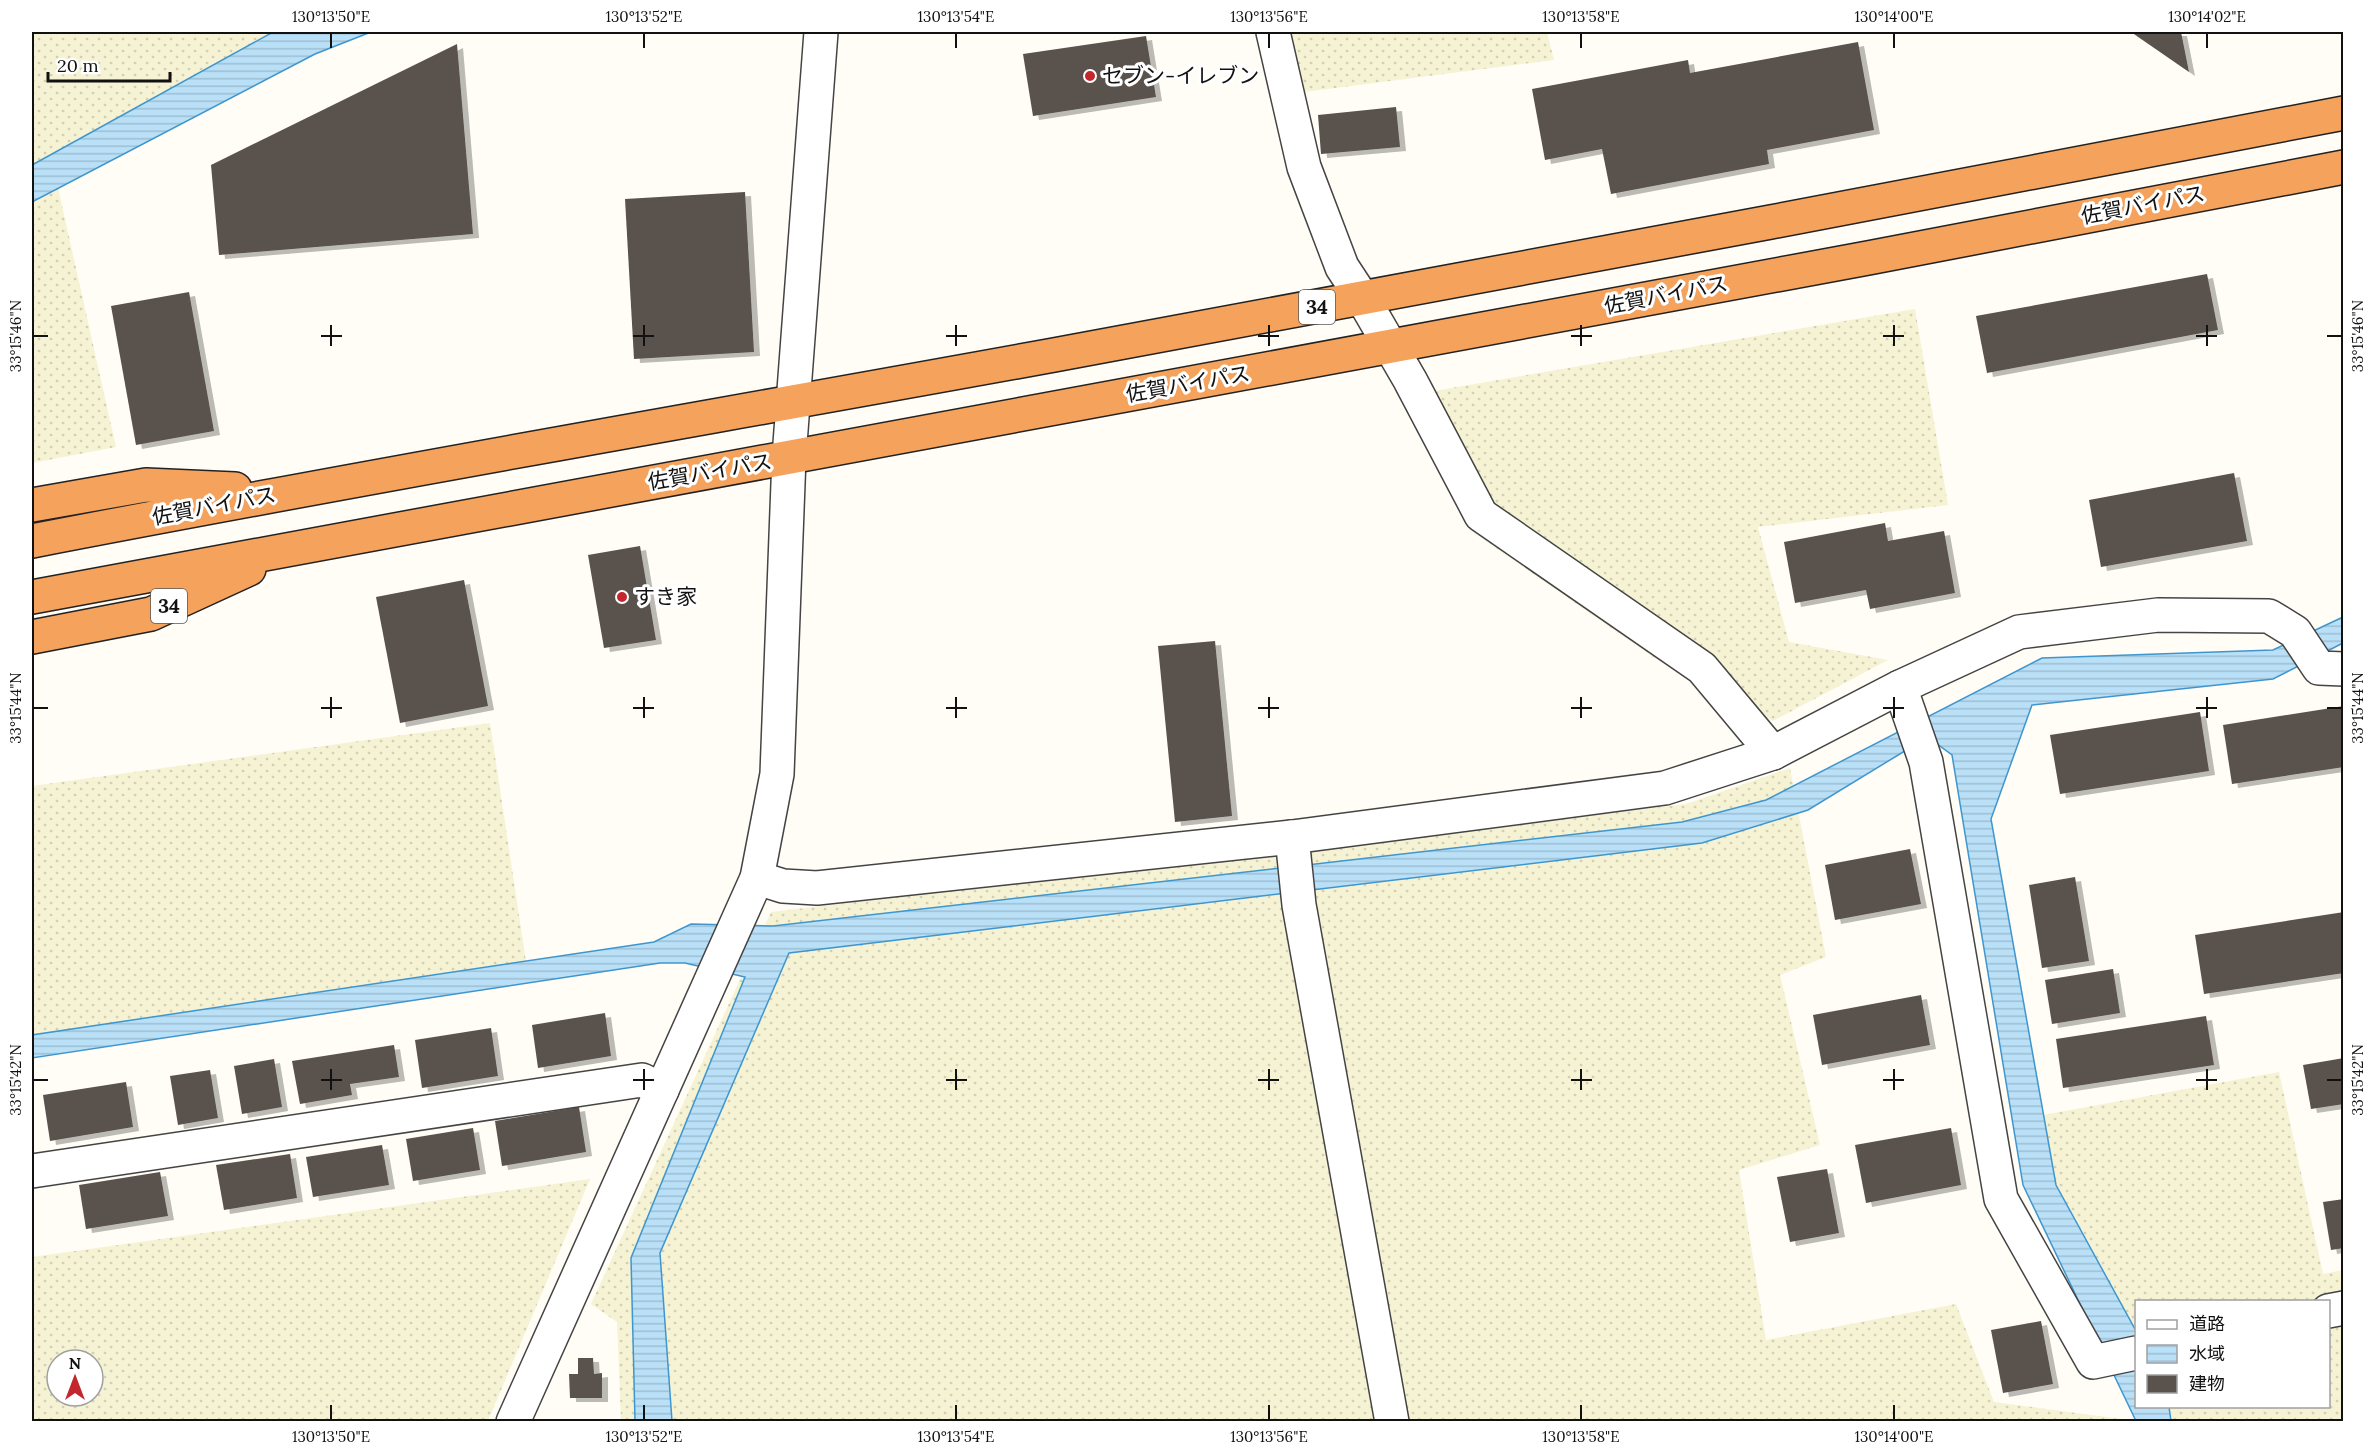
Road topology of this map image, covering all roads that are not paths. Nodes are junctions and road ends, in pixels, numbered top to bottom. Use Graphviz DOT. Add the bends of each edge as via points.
graph roads {
  1 [pos="821,32"];
  2 [pos="1273,32"];
  3 [pos="2343,113"];
  4 [pos="2343,167"];
  5 [pos="1363,299"];
  6 [pos="1391,346"];
  7 [pos="793,403"];
  8 [pos="789,458"];
  9 [pos="288,491"];
  10 [pos="32,505"];
  11 [pos="32,541"];
  12 [pos="297,548"];
  13 [pos="32,597"];
  14 [pos="32,637"];
  15 [pos="2331,668"];
  16 [pos="1905,701"];
  17 [pos="1773,753"];
  18 [pos="1294,848"];
  19 [pos="757,878"];
  20 [pos="662,1090"];
  21 [pos="32,1171"];
  22 [pos="2135,1353"];
  23 [pos="513,1422"];
  24 [pos="1392,1422"];
  1 -- 7 [label="street"];
  2 -- 5 [label="street" via="1304,167 1342,267"];
  3 -- 5 [label="highway, 佐賀バイパス / 34"];
  4 -- 6 [label="highway, 佐賀バイパス / 34"];
  5 -- 6 [label="street"];
  5 -- 7 [label="highway, 佐賀バイパス / 34"];
  6 -- 8 [label="highway, 佐賀バイパス / 34"];
  6 -- 17 [label="street" via="1481,515 1702,668"];
  7 -- 8 [label="street"];
  7 -- 9 [label="highway, 佐賀バイパス / 34"];
  8 -- 12 [label="highway, 佐賀バイパス / 34"];
  8 -- 19 [label="street" via="777,774"];
  9 -- 10 [label="highway, 34" via="146,485"];
  9 -- 11 [label="highway, 佐賀バイパス / 34"];
  12 -- 13 [label="highway, 佐賀バイパス / 34"];
  12 -- 14 [label="highway, 34" via="151,614"];
  15 -- 16 [label="street" via="2295,632 2269,615 2158,615 2019,632"];
  16 -- 17 [label="street"];
  16 -- 22 [label="street" via="1926,762 2001,1199 2093,1362"];
  17 -- 18 [label="street" via="1665,788"];
  18 -- 19 [label="street" via="817,888 783,886"];
  18 -- 24 [label="street" via="1299,905"];
  19 -- 20 [label="street"];
  20 -- 21 [label="street" via="642,1080"];
  20 -- 23 [label="street"];
}
